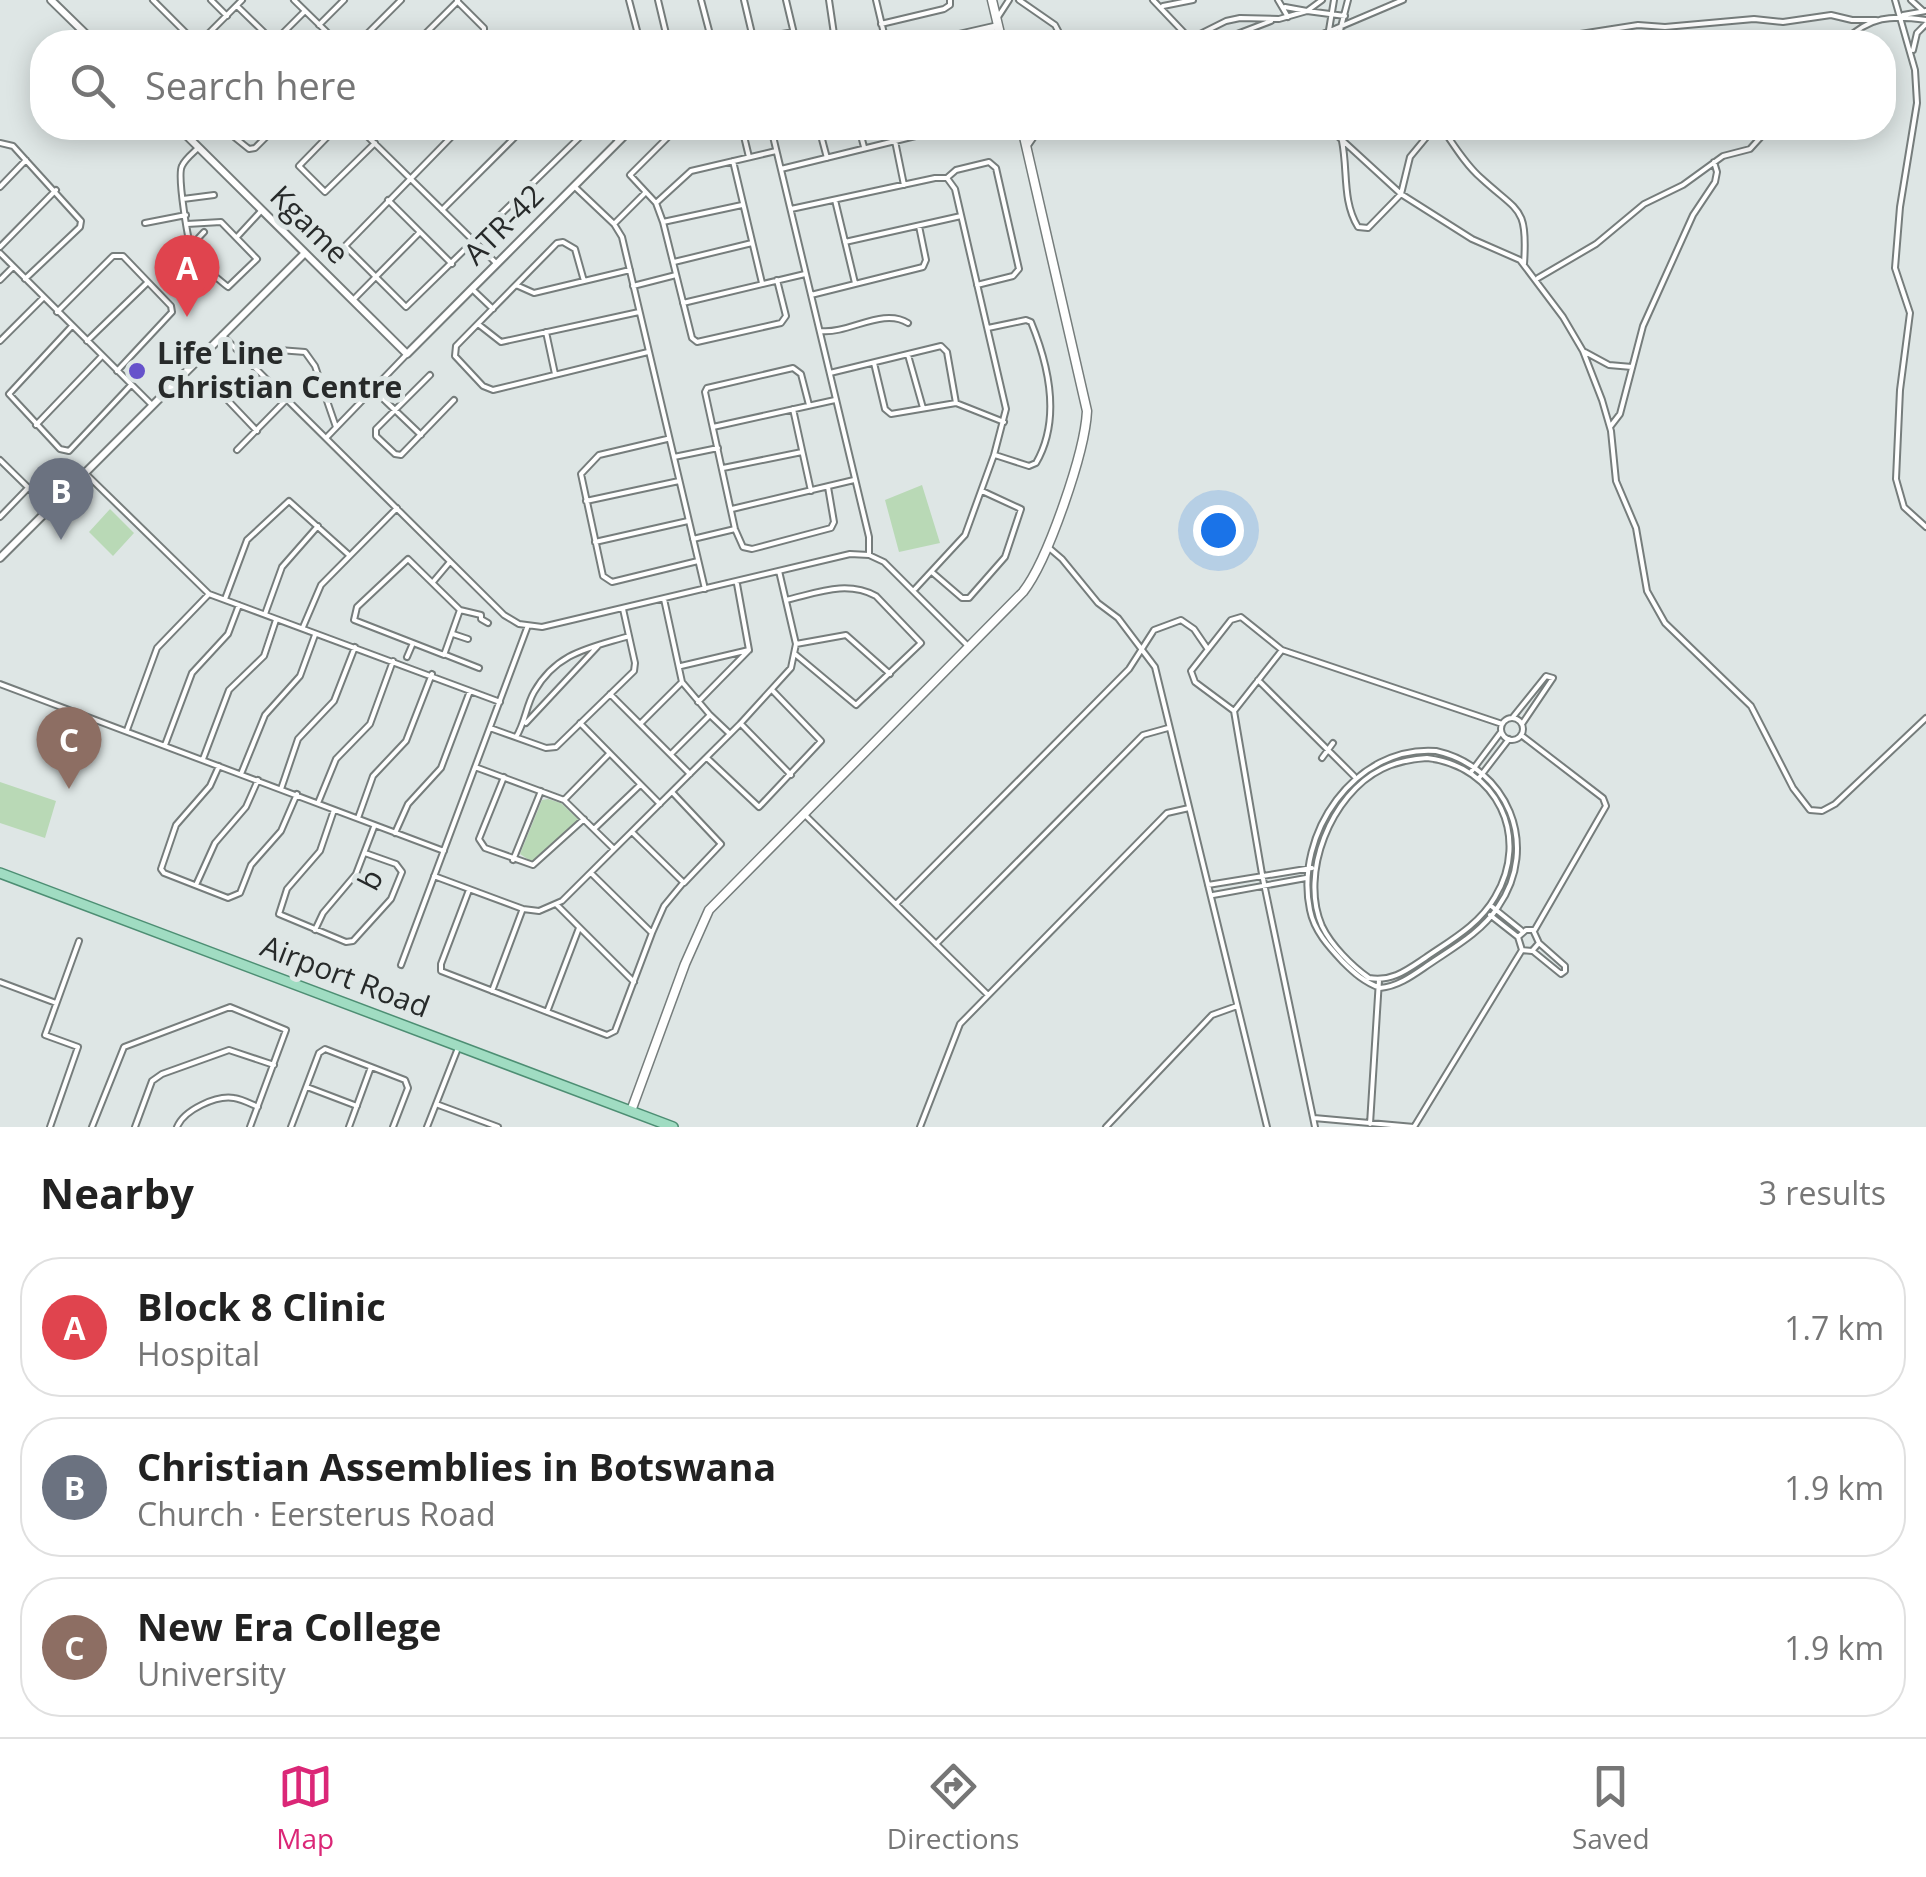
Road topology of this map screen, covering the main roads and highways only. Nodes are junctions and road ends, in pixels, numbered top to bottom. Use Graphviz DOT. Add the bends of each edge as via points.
graph roads {
  1 [pos="992,0"];
  2 [pos="999,30"];
  3 [pos="1024,140"];
  4 [pos="0,874"];
  5 [pos="685,964"];
  6 [pos="677,991"];
  7 [pos="671,1006"];
  8 [pos="649,1062"];
  9 [pos="631,1111"];
  10 [pos="674,1127"];
  1 -- 2 [label="main road"];
  3 -- 5 [label="main road" via="1087,412 1041,564 1023,592 709,910"];
  4 -- 9 [label="main road, Airport Road"];
  5 -- 6 [label="main road"];
  5 -- 8 [label="main road"];
  6 -- 7 [label="main road"];
  6 -- 7 [label="main road" via="684,1002"];
  7 -- 8 [label="main road"];
  8 -- 9 [label="main road"];
  9 -- 10 [label="main road, Airport Road"];
}
